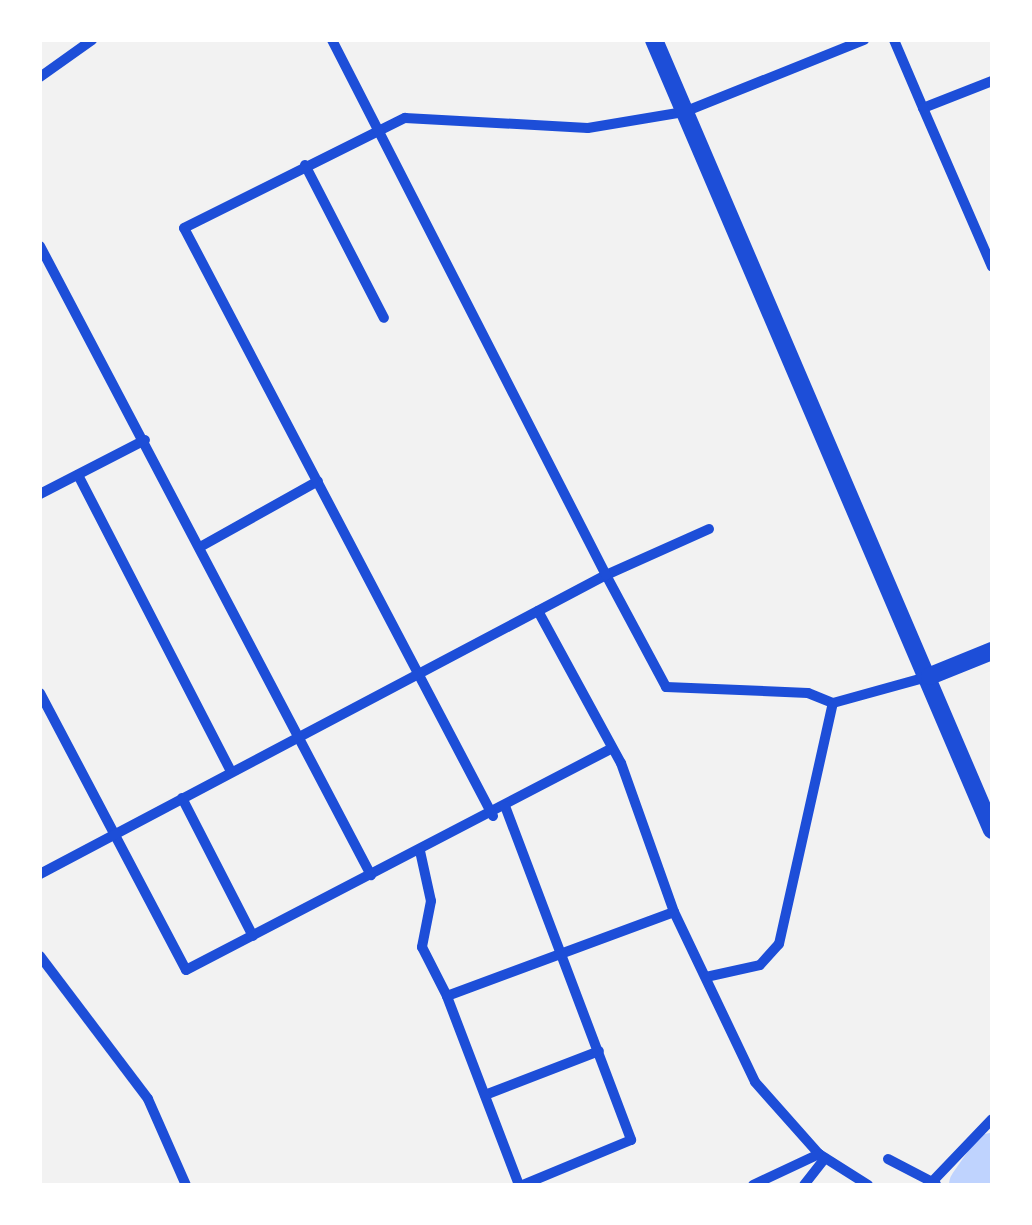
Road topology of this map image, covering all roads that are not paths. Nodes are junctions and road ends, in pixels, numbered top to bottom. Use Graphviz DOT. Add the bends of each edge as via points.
graph roads {
  1 [pos="92,40"];
  2 [pos="332,40"];
  3 [pos="654,40"];
  4 [pos="864,40"];
  5 [pos="894,40"];
  6 [pos="40,77"];
  7 [pos="992,80"];
  8 [pos="923,108"];
  9 [pos="684,112"];
  10 [pos="378,126"];
  11 [pos="305,165"];
  12 [pos="40,246"];
  13 [pos="992,267"];
  14 [pos="384,318"];
  15 [pos="145,440"];
  16 [pos="78,474"];
  17 [pos="318,481"];
  18 [pos="40,494"];
  19 [pos="710,529"];
  20 [pos="200,547"];
  21 [pos="606,575"];
  22 [pos="538,612"];
  23 [pos="992,651"];
  24 [pos="418,672"];
  25 [pos="930,676"];
  26 [pos="40,693"];
  27 [pos="833,703"];
  28 [pos="296,735"];
  29 [pos="609,750"];
  30 [pos="231,771"];
  31 [pos="182,798"];
  32 [pos="505,806"];
  33 [pos="492,816"];
  34 [pos="992,830"];
  35 [pos="114,836"];
  36 [pos="420,851"];
  37 [pos="40,874"];
  38 [pos="371,875"];
  39 [pos="674,912"];
  40 [pos="253,936"];
  41 [pos="563,952"];
  42 [pos="40,956"];
  43 [pos="706,978"];
  44 [pos="447,996"];
  45 [pos="599,1051"];
  46 [pos="485,1095"];
  47 [pos="992,1119"];
  48 [pos="822,1156"];
  49 [pos="888,1159"];
  50 [pos="934,1184"];
  51 [pos="186,1185"];
  52 [pos="521,1185"];
  53 [pos="752,1185"];
  54 [pos="804,1185"];
  55 [pos="868,1185"];
  1 -- 6 [label="street"];
  2 -- 10 [label="street"];
  3 -- 9 [label="street"];
  4 -- 9 [label="street"];
  5 -- 8 [label="street"];
  7 -- 8 [label="street"];
  8 -- 13 [label="street"];
  9 -- 10 [label="street" via="588,128 406,118"];
  9 -- 25 [label="street"];
  10 -- 11 [label="street"];
  10 -- 21 [label="street"];
  11 -- 14 [label="street"];
  11 -- 17 [label="street" via="184,228"];
  12 -- 15 [label="street"];
  15 -- 16 [label="street"];
  15 -- 20 [label="street"];
  16 -- 18 [label="street"];
  16 -- 30 [label="street"];
  17 -- 20 [label="street"];
  17 -- 24 [label="street"];
  19 -- 21 [label="street"];
  20 -- 28 [label="street"];
  21 -- 22 [label="street"];
  21 -- 27 [label="street" via="666,687 808,692"];
  22 -- 24 [label="street"];
  22 -- 29 [label="street"];
  23 -- 25 [label="street"];
  24 -- 28 [label="street"];
  24 -- 33 [label="street"];
  25 -- 27 [label="street"];
  25 -- 34 [label="street"];
  26 -- 35 [label="street"];
  27 -- 43 [label="street" via="779,944 760,965"];
  28 -- 30 [label="street"];
  28 -- 38 [label="street"];
  29 -- 32 [label="street"];
  29 -- 39 [label="street"];
  30 -- 31 [label="street"];
  31 -- 35 [label="street"];
  31 -- 40 [label="street"];
  32 -- 33 [label="street"];
  32 -- 41 [label="street"];
  33 -- 36 [label="street"];
  35 -- 37 [label="street"];
  35 -- 40 [label="street" via="186,970"];
  36 -- 38 [label="street"];
  36 -- 44 [label="street" via="431,901 422,947"];
  38 -- 40 [label="street"];
  39 -- 41 [label="street"];
  39 -- 43 [label="street"];
  41 -- 44 [label="street"];
  41 -- 45 [label="street"];
  42 -- 51 [label="street" via="148,1099"];
  43 -- 48 [label="street" via="755,1082"];
  44 -- 46 [label="street"];
  45 -- 46 [label="street"];
  45 -- 52 [label="street" via="631,1140"];
  46 -- 52 [label="street"];
  47 -- 50 [label="street"];
  48 -- 53 [label="street"];
  48 -- 54 [label="street"];
  48 -- 55 [label="street"];
  49 -- 50 [label="street"];
}
